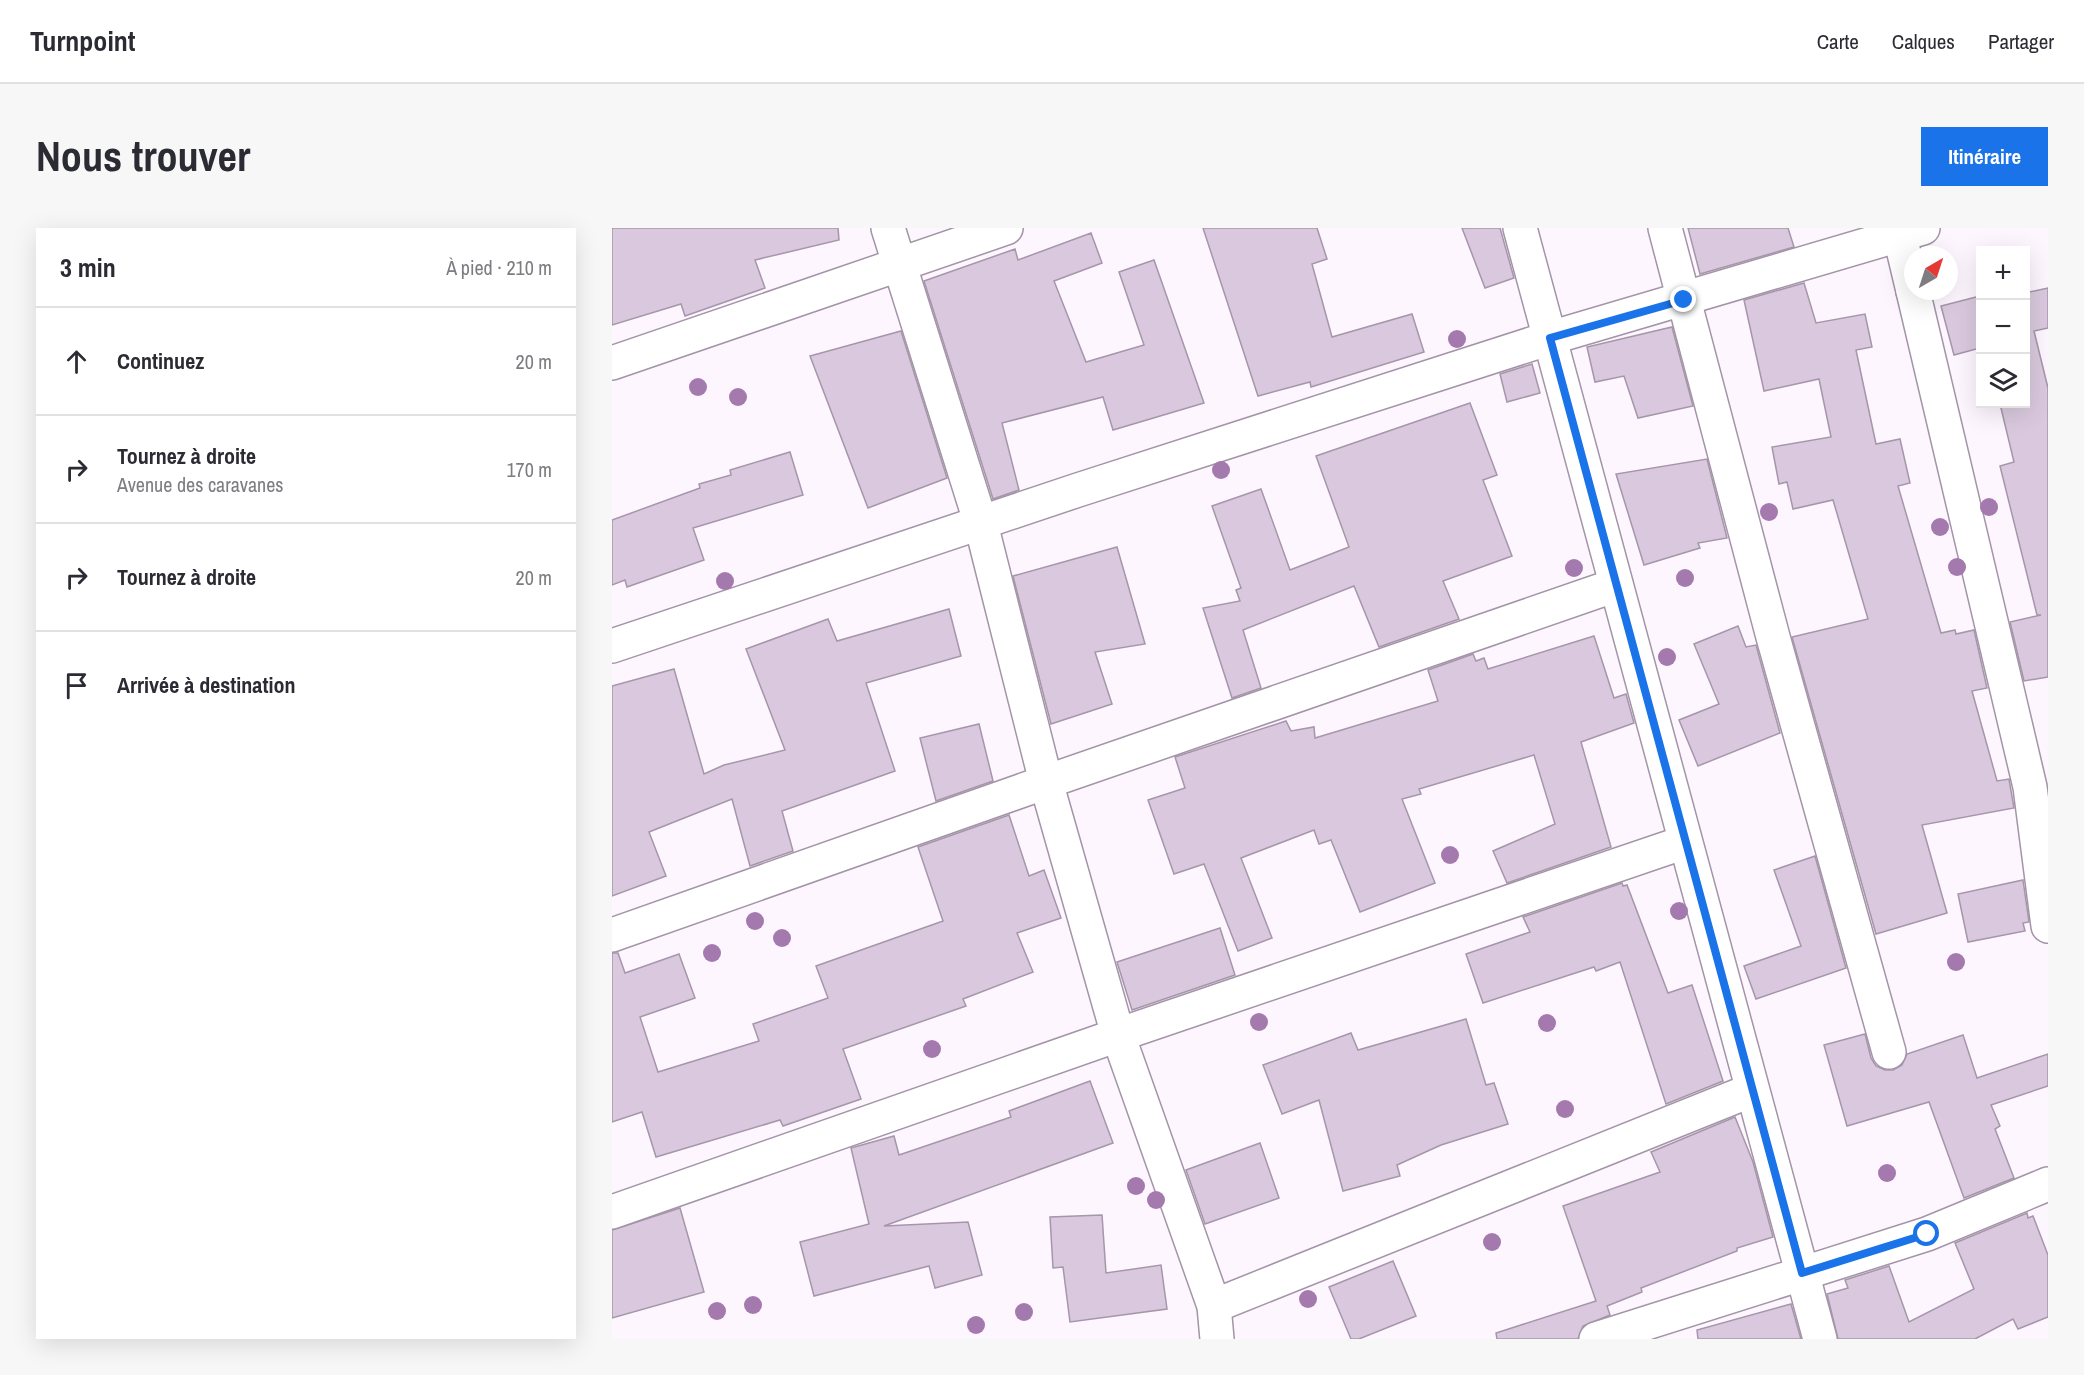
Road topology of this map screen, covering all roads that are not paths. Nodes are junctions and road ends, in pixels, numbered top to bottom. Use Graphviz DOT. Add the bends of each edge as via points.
graph roads {
  1 [pos="888,228"];
  2 [pos="1006,228"];
  3 [pos="1520,228"];
  4 [pos="1665,228"];
  5 [pos="1907,230"];
  6 [pos="1909,246"];
  7 [pos="898,267"];
  8 [pos="1684,300"];
  9 [pos="1915,300"];
  10 [pos="1550,338"];
  11 [pos="612,363"];
  12 [pos="981,524"];
  13 [pos="1616,585"];
  14 [pos="612,646"];
  15 [pos="1046,782"];
  16 [pos="1685,842"];
  17 [pos="2048,926"];
  18 [pos="612,936"];
  19 [pos="1118,1035"];
  20 [pos="1889,1052"];
  21 [pos="1752,1090"];
  22 [pos="2048,1184"];
  23 [pos="612,1212"];
  24 [pos="1802,1273"];
  25 [pos="1214,1306"];
  26 [pos="1217,1339"];
  27 [pos="1596,1339"];
  28 [pos="1820,1339"];
  1 -- 7 [label="street"];
  2 -- 7 [label="street"];
  3 -- 10 [label="street"];
  4 -- 8 [label="street"];
  5 -- 6 [label="street"];
  5 -- 8 [label="street"];
  7 -- 11 [label="street"];
  7 -- 12 [label="street"];
  8 -- 10 [label="street"];
  8 -- 20 [label="street"];
  9 -- 17 [label="street" via="2030,788"];
  10 -- 12 [label="street"];
  10 -- 13 [label="street"];
  12 -- 14 [label="street"];
  12 -- 15 [label="street"];
  13 -- 15 [label="street"];
  13 -- 16 [label="street"];
  15 -- 18 [label="street"];
  15 -- 19 [label="street"];
  16 -- 19 [label="street"];
  16 -- 21 [label="street"];
  19 -- 23 [label="street"];
  19 -- 25 [label="street"];
  21 -- 24 [label="street"];
  21 -- 25 [label="street"];
  22 -- 24 [label="street" via="1927,1234"];
  24 -- 27 [label="street"];
  24 -- 28 [label="street"];
  25 -- 26 [label="street"];
}
